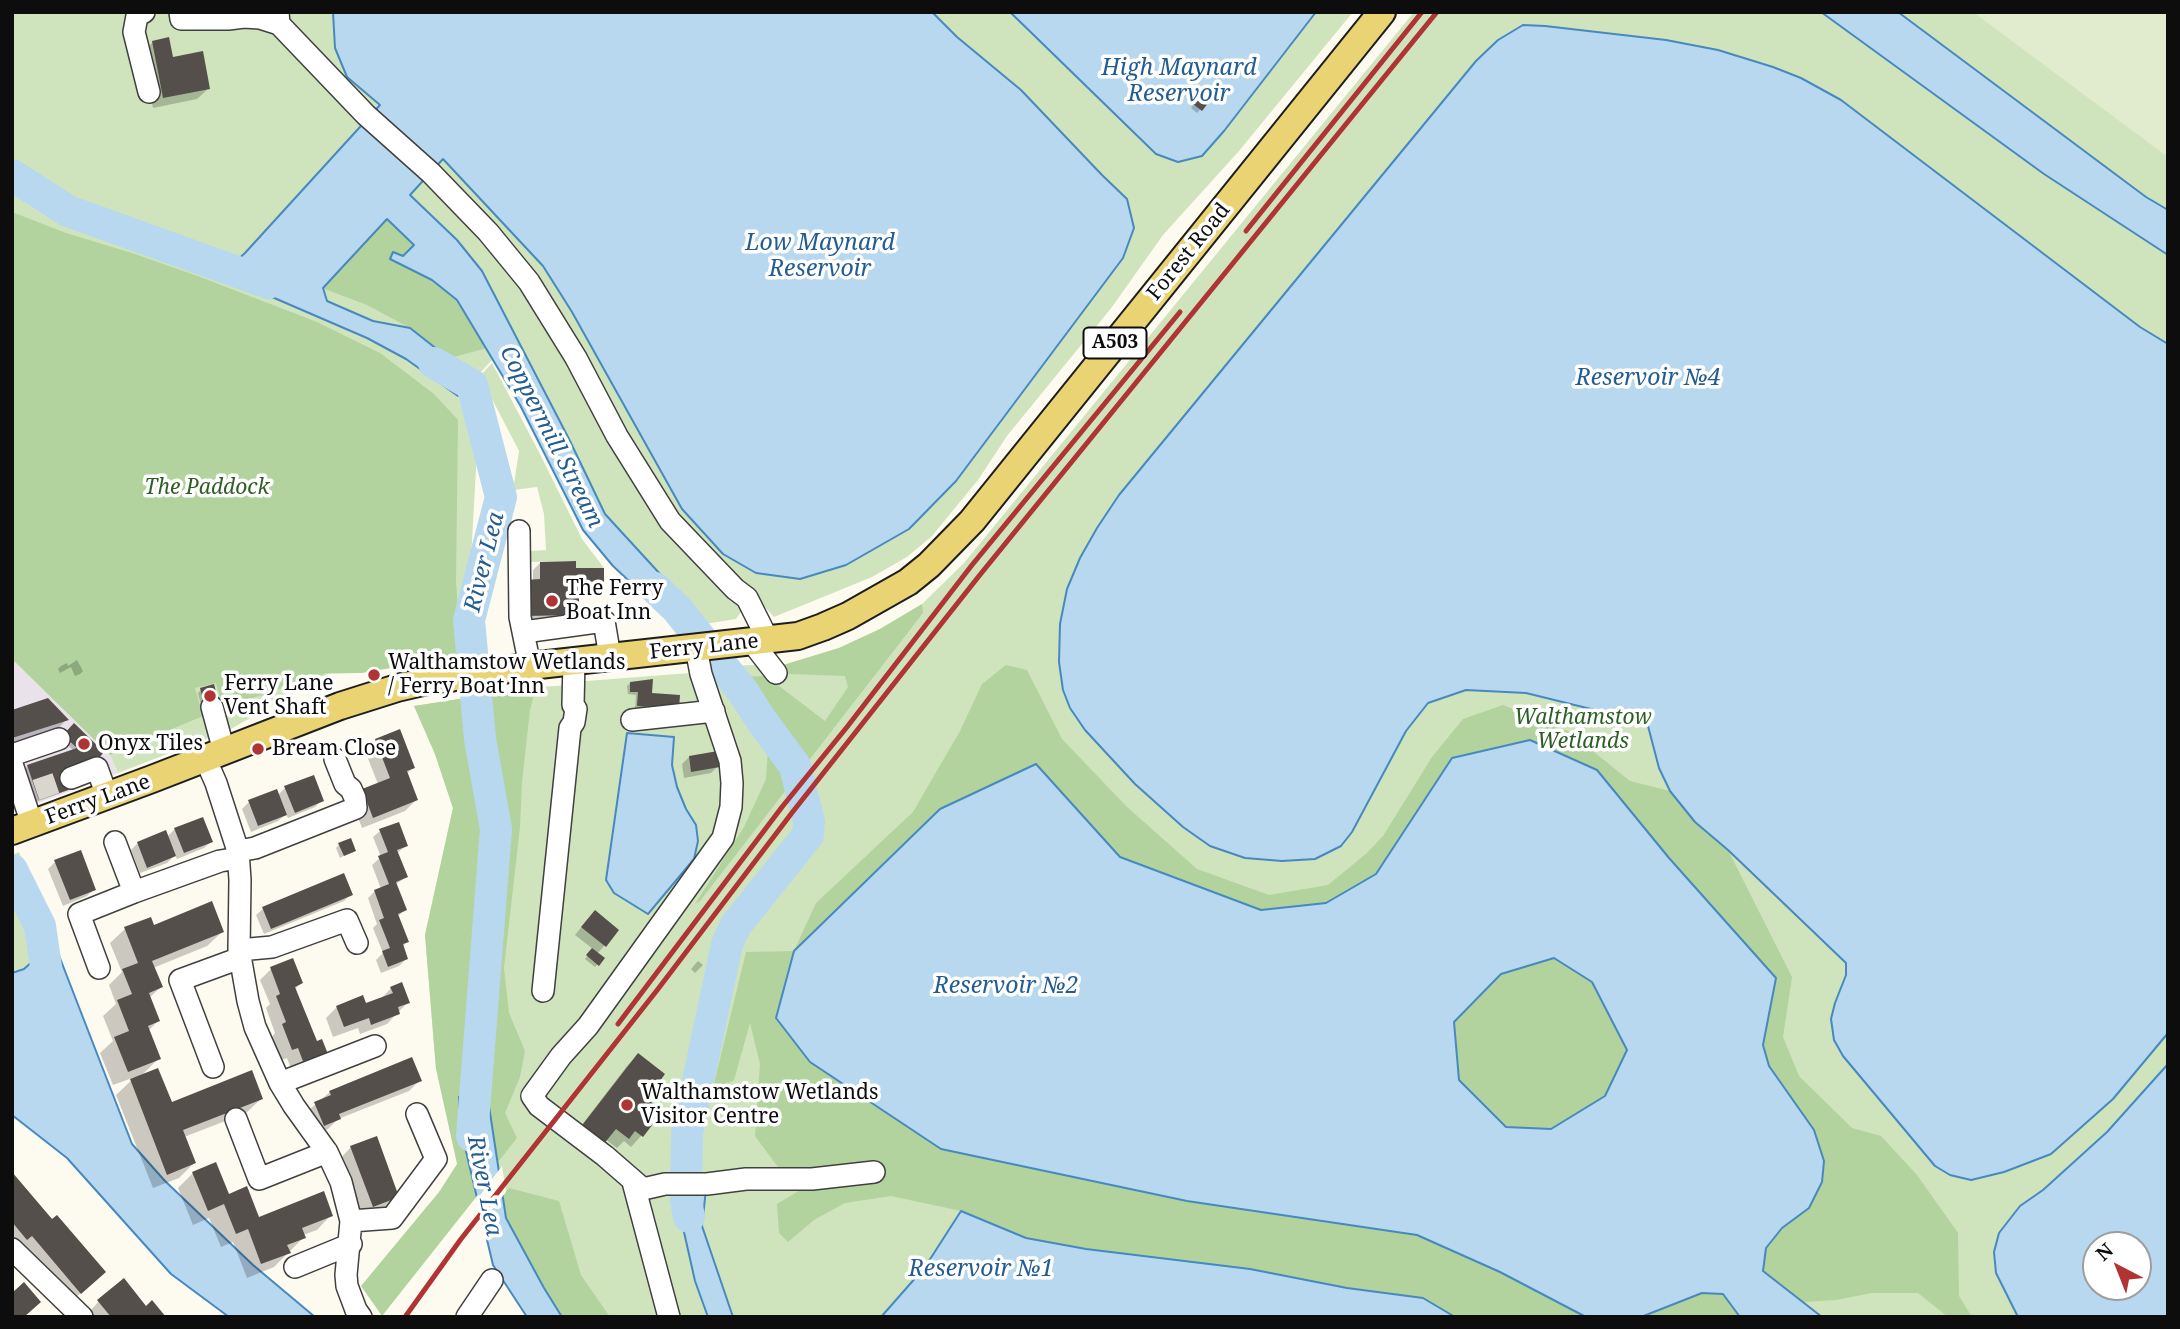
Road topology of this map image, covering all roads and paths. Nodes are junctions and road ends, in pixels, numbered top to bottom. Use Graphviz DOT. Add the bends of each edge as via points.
graph roads {
  1 [pos="144,12"];
  2 [pos="180,12"];
  3 [pos="1382,12"];
  4 [pos="279,18"];
  5 [pos="149,92"];
  6 [pos="519,531"];
  7 [pos="908,582"];
  8 [pos="524,632"];
  9 [pos="750,642"];
  10 [pos="691,656"];
  11 [pos="610,657"];
  12 [pos="574,660"];
  13 [pos="530,666"];
  14 [pos="776,673"];
  15 [pos="212,707"];
  16 [pos="714,711"];
  17 [pos="632,720"];
  18 [pos="58,739"];
  19 [pos="12,755"];
  20 [pos="214,755"];
  21 [pos="335,759"];
  22 [pos="12,764"];
  23 [pos="71,778"];
  24 [pos="105,790"];
  25 [pos="22,828"];
  26 [pos="115,842"];
  27 [pos="239,854"];
  28 [pos="134,892"];
  29 [pos="357,943"];
  30 [pos="239,954"];
  31 [pos="99,968"];
  32 [pos="543,991"];
  33 [pos="375,1046"];
  34 [pos="213,1067"];
  35 [pos="280,1083"];
  36 [pos="417,1114"];
  37 [pos="236,1119"];
  38 [pos="327,1152"];
  39 [pos="874,1172"];
  40 [pos="633,1182"];
  41 [pos="351,1222"];
  42 [pos="351,1244"];
  43 [pos="13,1252"];
  44 [pos="295,1267"];
  45 [pos="492,1280"];
  46 [pos="82,1317"];
  47 [pos="361,1317"];
  48 [pos="467,1317"];
  49 [pos="669,1317"];
  1 -- 5 [label="street" via="137,16 134,32"];
  2 -- 4 [label="street" via="181,19"];
  3 -- 7 [label="main road, Forest Road / A503" via="972,521"];
  4 -- 9 [label="street" via="366,115 488,232 529,282 670,521 747,598"];
  6 -- 8 [label="street"];
  7 -- 9 [label="main road, Ferry Lane / A503" via="824,627 798,636"];
  8 -- 11 [label="street" via="604,621"];
  8 -- 13 [label="street"];
  9 -- 10 [label="main road, Ferry Lane / A503"];
  9 -- 14 [label="street"];
  10 -- 11 [label="main road, Ferry Lane / A503"];
  10 -- 16 [label="street"];
  11 -- 12 [label="main road, Ferry Lane / A503"];
  12 -- 13 [label="main road, Ferry Lane / A503"];
  12 -- 32 [label="street" via="575,722 570,728"];
  13 -- 20 [label="main road, Ferry Lane / A503" via="423,682 370,696"];
  15 -- 20 [label="street"];
  16 -- 17 [label="street"];
  16 -- 40 [label="street" via="732,783 723,838 532,1096"];
  18 -- 19 [label="street"];
  20 -- 24 [label="main road, Ferry Lane / A503"];
  20 -- 27 [label="street"];
  21 -- 27 [label="street" via="356,808"];
  22 -- 25 [label="street" via="29,793"];
  23 -- 24 [label="street" via="97,768"];
  24 -- 25 [label="main road, Ferry Lane / A503"];
  26 -- 28 [label="street"];
  27 -- 28 [label="street"];
  27 -- 30 [label="street"];
  28 -- 31 [label="street" via="79,914"];
  29 -- 30 [label="street" via="347,920"];
  30 -- 34 [label="street" via="180,980"];
  30 -- 35 [label="street" via="255,1027"];
  33 -- 35 [label="street"];
  35 -- 38 [label="street"];
  36 -- 41 [label="street" via="436,1159 392,1218"];
  37 -- 38 [label="street" via="259,1179"];
  38 -- 41 [label="street" via="341,1182"];
  39 -- 40 [label="street" via="643,1189"];
  40 -- 49 [label="street"];
  41 -- 42 [label="street"];
  42 -- 44 [label="street"];
  42 -- 47 [label="street" via="347,1286"];
  43 -- 46 [label="street"];
  45 -- 48 [label="street"];
}
